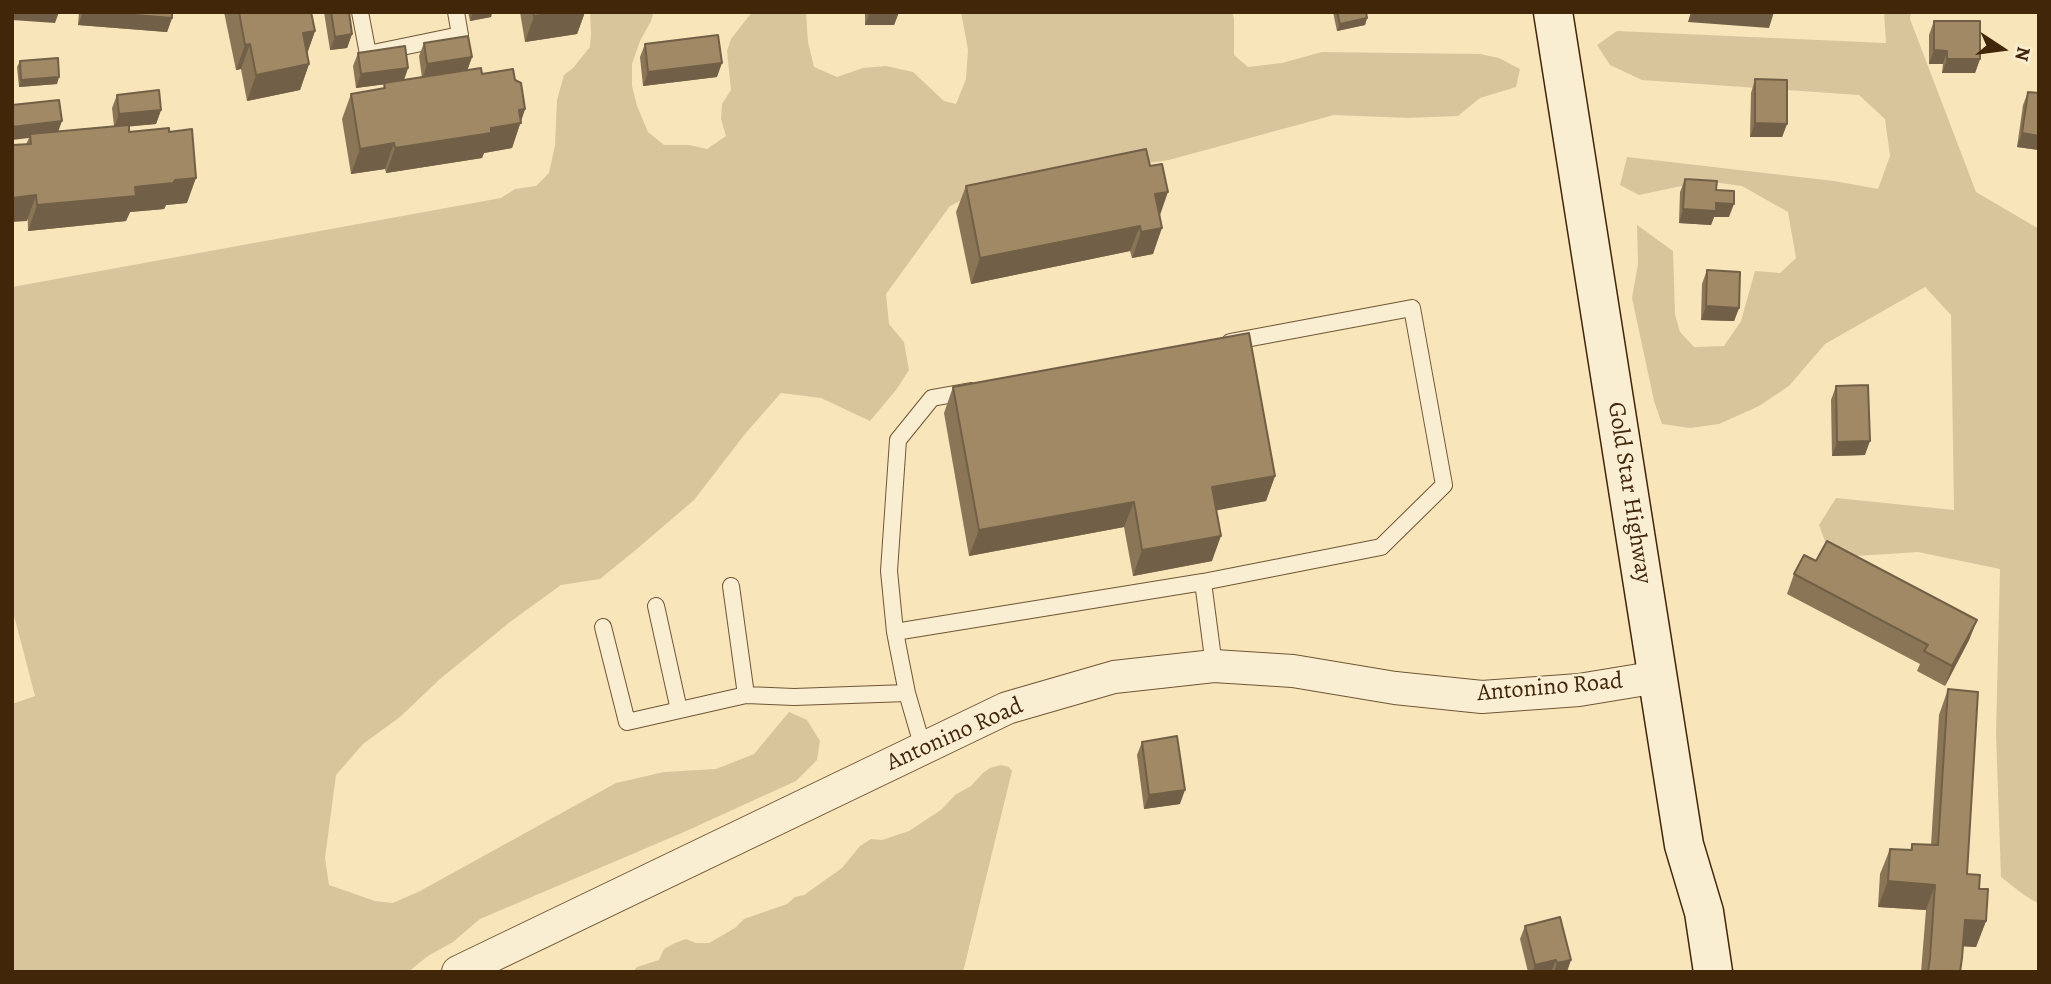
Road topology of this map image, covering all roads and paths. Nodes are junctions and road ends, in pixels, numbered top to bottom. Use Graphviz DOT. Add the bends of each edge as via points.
graph roads {
  1 [pos="360,12"];
  2 [pos="456,12"];
  3 [pos="1553,12"];
  4 [pos="1213,345"];
  5 [pos="986,388"];
  6 [pos="1203,582"];
  7 [pos="732,586"];
  8 [pos="656,606"];
  9 [pos="603,627"];
  10 [pos="895,632"];
  11 [pos="1214,666"];
  12 [pos="1658,677"];
  13 [pos="907,693"];
  14 [pos="746,695"];
  15 [pos="679,710"];
  16 [pos="923,748"];
  17 [pos="458,972"];
  18 [pos="1713,972"];
  1 -- 2 [label="lane" via="368,54 460,35"];
  3 -- 12 [label="main road, Gold Star Highway"];
  4 -- 6 [label="lane" via="1412,308 1444,485 1381,547"];
  5 -- 10 [label="lane" via="932,398 898,440 889,571"];
  6 -- 10 [label="lane"];
  6 -- 11 [label="lane"];
  7 -- 14 [label="lane"];
  8 -- 15 [label="lane"];
  9 -- 15 [label="lane" via="627,722"];
  10 -- 13 [label="lane"];
  11 -- 12 [label="street, Antonino Road" via="1293,671 1482,697 1579,690"];
  11 -- 16 [label="street, Antonino Road" via="1114,677 1007,708"];
  12 -- 18 [label="main road, Gold Star Highway" via="1684,845 1704,912"];
  13 -- 14 [label="lane"];
  13 -- 16 [label="lane"];
  14 -- 15 [label="lane"];
  16 -- 17 [label="street, Antonino Road"];
}
